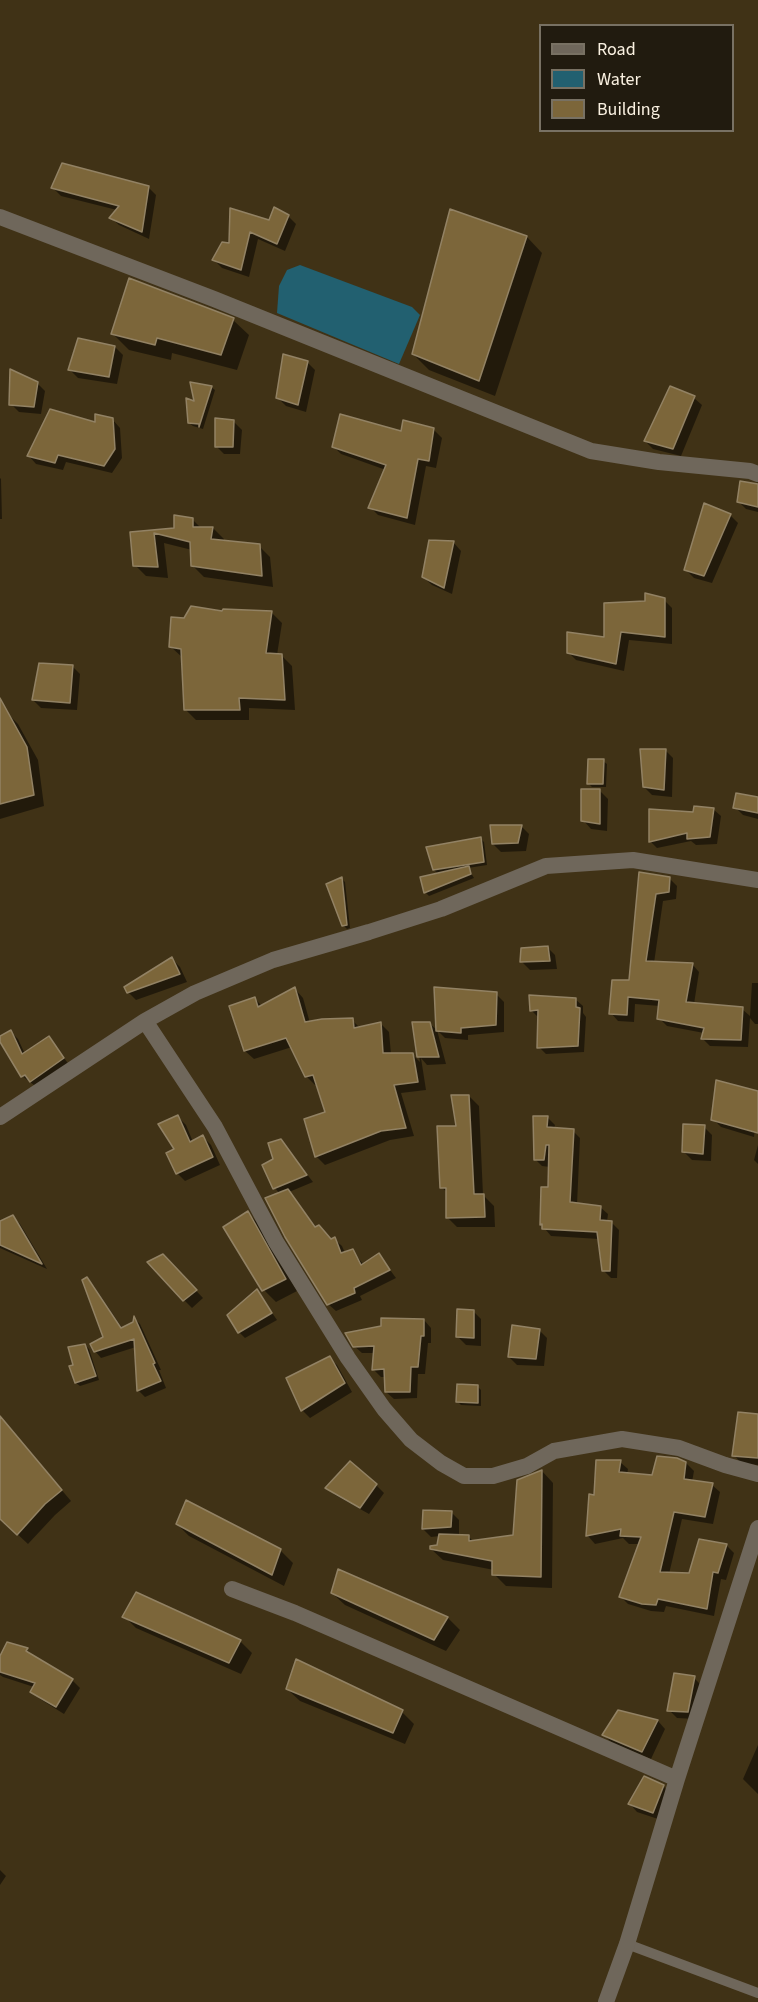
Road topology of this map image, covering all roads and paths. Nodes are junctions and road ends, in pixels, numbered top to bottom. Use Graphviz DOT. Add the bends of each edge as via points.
graph roads {
  1 [pos="0,217"];
  2 [pos="758,474"];
  3 [pos="758,880"];
  4 [pos="145,1021"];
  5 [pos="0,1117"];
  6 [pos="758,1474"];
  7 [pos="758,1528"];
  8 [pos="232,1589"];
  9 [pos="677,1779"];
  10 [pos="627,1944"];
  11 [pos="758,1993"];
  12 [pos="606,2002"];
  1 -- 2 [label="street" via="591,451"];
  3 -- 4 [label="street" via="633,860 546,866 441,909 273,960 195,993"];
  4 -- 5 [label="street"];
  4 -- 6 [label="street" via="215,1127 276,1242 348,1358 411,1440 441,1463 464,1476 493,1476 527,1466 555,1451 622,1439 679,1448"];
  7 -- 9 [label="street"];
  8 -- 9 [label="street"];
  9 -- 10 [label="street"];
  10 -- 11 [label="lane"];
  10 -- 12 [label="street"];
}
